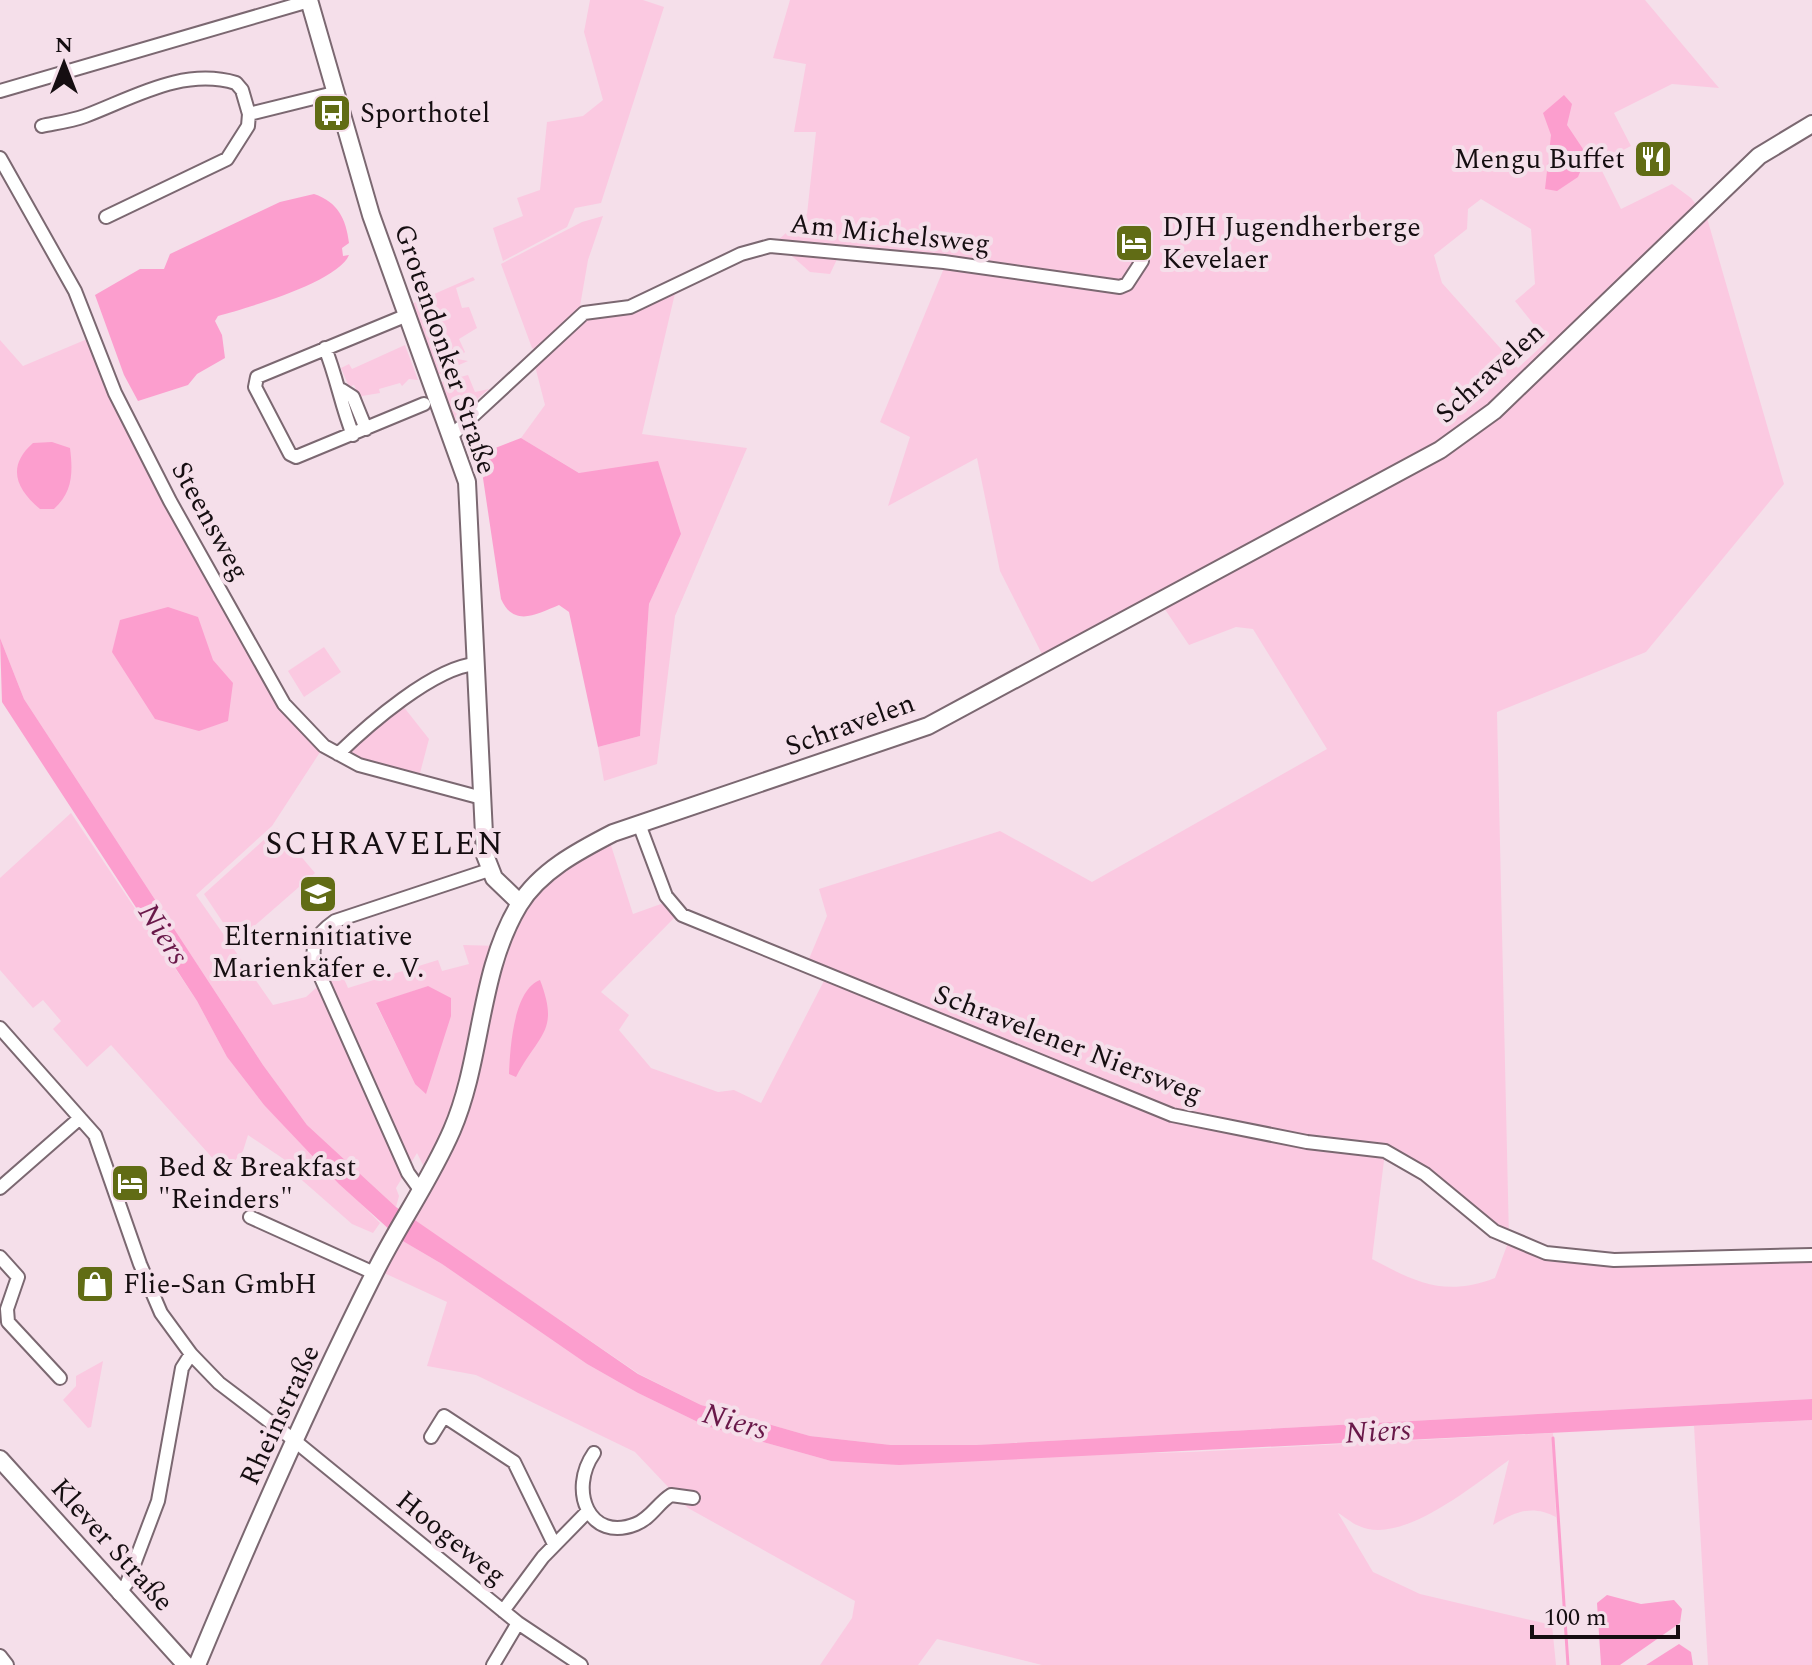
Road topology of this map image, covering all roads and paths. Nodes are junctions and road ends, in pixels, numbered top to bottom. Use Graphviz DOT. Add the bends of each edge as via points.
graph roads {
  1 [pos="309,0"];
  2 [pos="0,91"];
  3 [pos="334,93"];
  4 [pos="249,114"];
  5 [pos="1812,124"];
  6 [pos="42,126"];
  7 [pos="0,158"];
  8 [pos="106,217"];
  9 [pos="1142,261"];
  10 [pos="405,316"];
  11 [pos="325,348"];
  12 [pos="342,390"];
  13 [pos="424,404"];
  14 [pos="366,429"];
  15 [pos="353,435"];
  16 [pos="450,437"];
  17 [pos="476,664"];
  18 [pos="338,754"];
  19 [pos="482,798"];
  20 [pos="639,824"];
  21 [pos="489,870"];
  22 [pos="520,903"];
  23 [pos="0,1028"];
  24 [pos="80,1118"];
  25 [pos="0,1188"];
  26 [pos="417,1198"];
  27 [pos="250,1217"];
  28 [pos="1812,1255"];
  29 [pos="0,1257"];
  30 [pos="374,1273"];
  31 [pos="191,1354"];
  32 [pos="60,1378"];
  33 [pos="431,1437"];
  34 [pos="295,1442"];
  35 [pos="594,1453"];
  36 [pos="0,1459"];
  37 [pos="693,1498"];
  38 [pos="588,1511"];
  39 [pos="554,1544"];
  40 [pos="119,1594"];
  41 [pos="503,1611"];
  42 [pos="518,1623"];
  43 [pos="206,1646"];
  44 [pos="170,1648"];
  45 [pos="0,1656"];
  46 [pos="7,1665"];
  47 [pos="186,1665"];
  48 [pos="197,1665"];
  49 [pos="493,1665"];
  50 [pos="581,1665"];
  1 -- 2 [label="street"];
  1 -- 3 [label="main road, Grotendonker Straße"];
  3 -- 4 [label="street"];
  3 -- 10 [label="main road, Grotendonker Straße"];
  4 -- 6 [label="street" via="236,83 191,80"];
  4 -- 8 [label="street" via="248,126 227,159"];
  5 -- 20 [label="main road, Schravelen" via="1775,143 1753,162 1494,411 1440,450 928,726"];
  7 -- 18 [label="street, Steensweg" via="75,291 115,393 170,501 284,704 306,732"];
  9 -- 16 [label="street, Am Michelsweg" via="1127,284 1114,286 944,262 770,246 741,254 630,307 584,313"];
  10 -- 11 [label="street"];
  10 -- 16 [label="main road, Grotendonker Straße"];
  11 -- 12 [label="street"];
  11 -- 15 [label="street" via="257,377 255,387 293,456"];
  12 -- 14 [label="street" via="353,397"];
  12 -- 15 [label="street" via="340,402"];
  13 -- 14 [label="street"];
  14 -- 15 [label="street"];
  16 -- 17 [label="main road, Grotendonker Straße" via="468,488"];
  17 -- 18 [label="street" via="417,690"];
  17 -- 19 [label="main road, Grotendonker Straße"];
  18 -- 19 [label="street, Steensweg" via="359,765"];
  19 -- 21 [label="main road, Grotendonker Straße"];
  20 -- 22 [label="main road, Schravelen" via="573,854 540,879"];
  20 -- 28 [label="street, Schravelener Niersweg" via="666,896 682,915 1160,1111 1394,1155 1509,1240 1546,1253 1614,1260"];
  21 -- 22 [label="main road"];
  21 -- 26 [label="street" via="335,921 313,945 318,971"];
  22 -- 26 [label="main road, Schravelen" via="499,946 463,1102"];
  23 -- 24 [label="street, Hoogeweg"];
  24 -- 25 [label="street"];
  24 -- 31 [label="street, Hoogeweg" via="95,1135 151,1291"];
  26 -- 30 [label="main road, Rheinstraße"];
  27 -- 30 [label="street"];
  29 -- 32 [label="street" via="18,1277 8,1322"];
  30 -- 34 [label="main road, Rheinstraße"];
  31 -- 34 [label="street, Hoogeweg"];
  31 -- 40 [label="street" via="182,1368 158,1501"];
  33 -- 39 [label="street" via="444,1416 514,1462"];
  34 -- 41 [label="street, Hoogeweg"];
  34 -- 43 [label="main road, Rheinstraße"];
  35 -- 38 [label="street" via="581,1479"];
  36 -- 40 [label="main road, Klever Straße"];
  37 -- 38 [label="street" via="671,1495 646,1518 625,1527 603,1522"];
  38 -- 39 [label="street"];
  39 -- 41 [label="street"];
  40 -- 44 [label="main road, Klever Straße"];
  41 -- 42 [label="street, Hoogeweg"];
  42 -- 49 [label="street"];
  42 -- 50 [label="street, Hoogeweg"];
  43 -- 44 [label="main road"];
  43 -- 48 [label="main road, Rheinstraße"];
  44 -- 47 [label="main road, Klever Straße"];
  45 -- 46 [label="street"];
}
